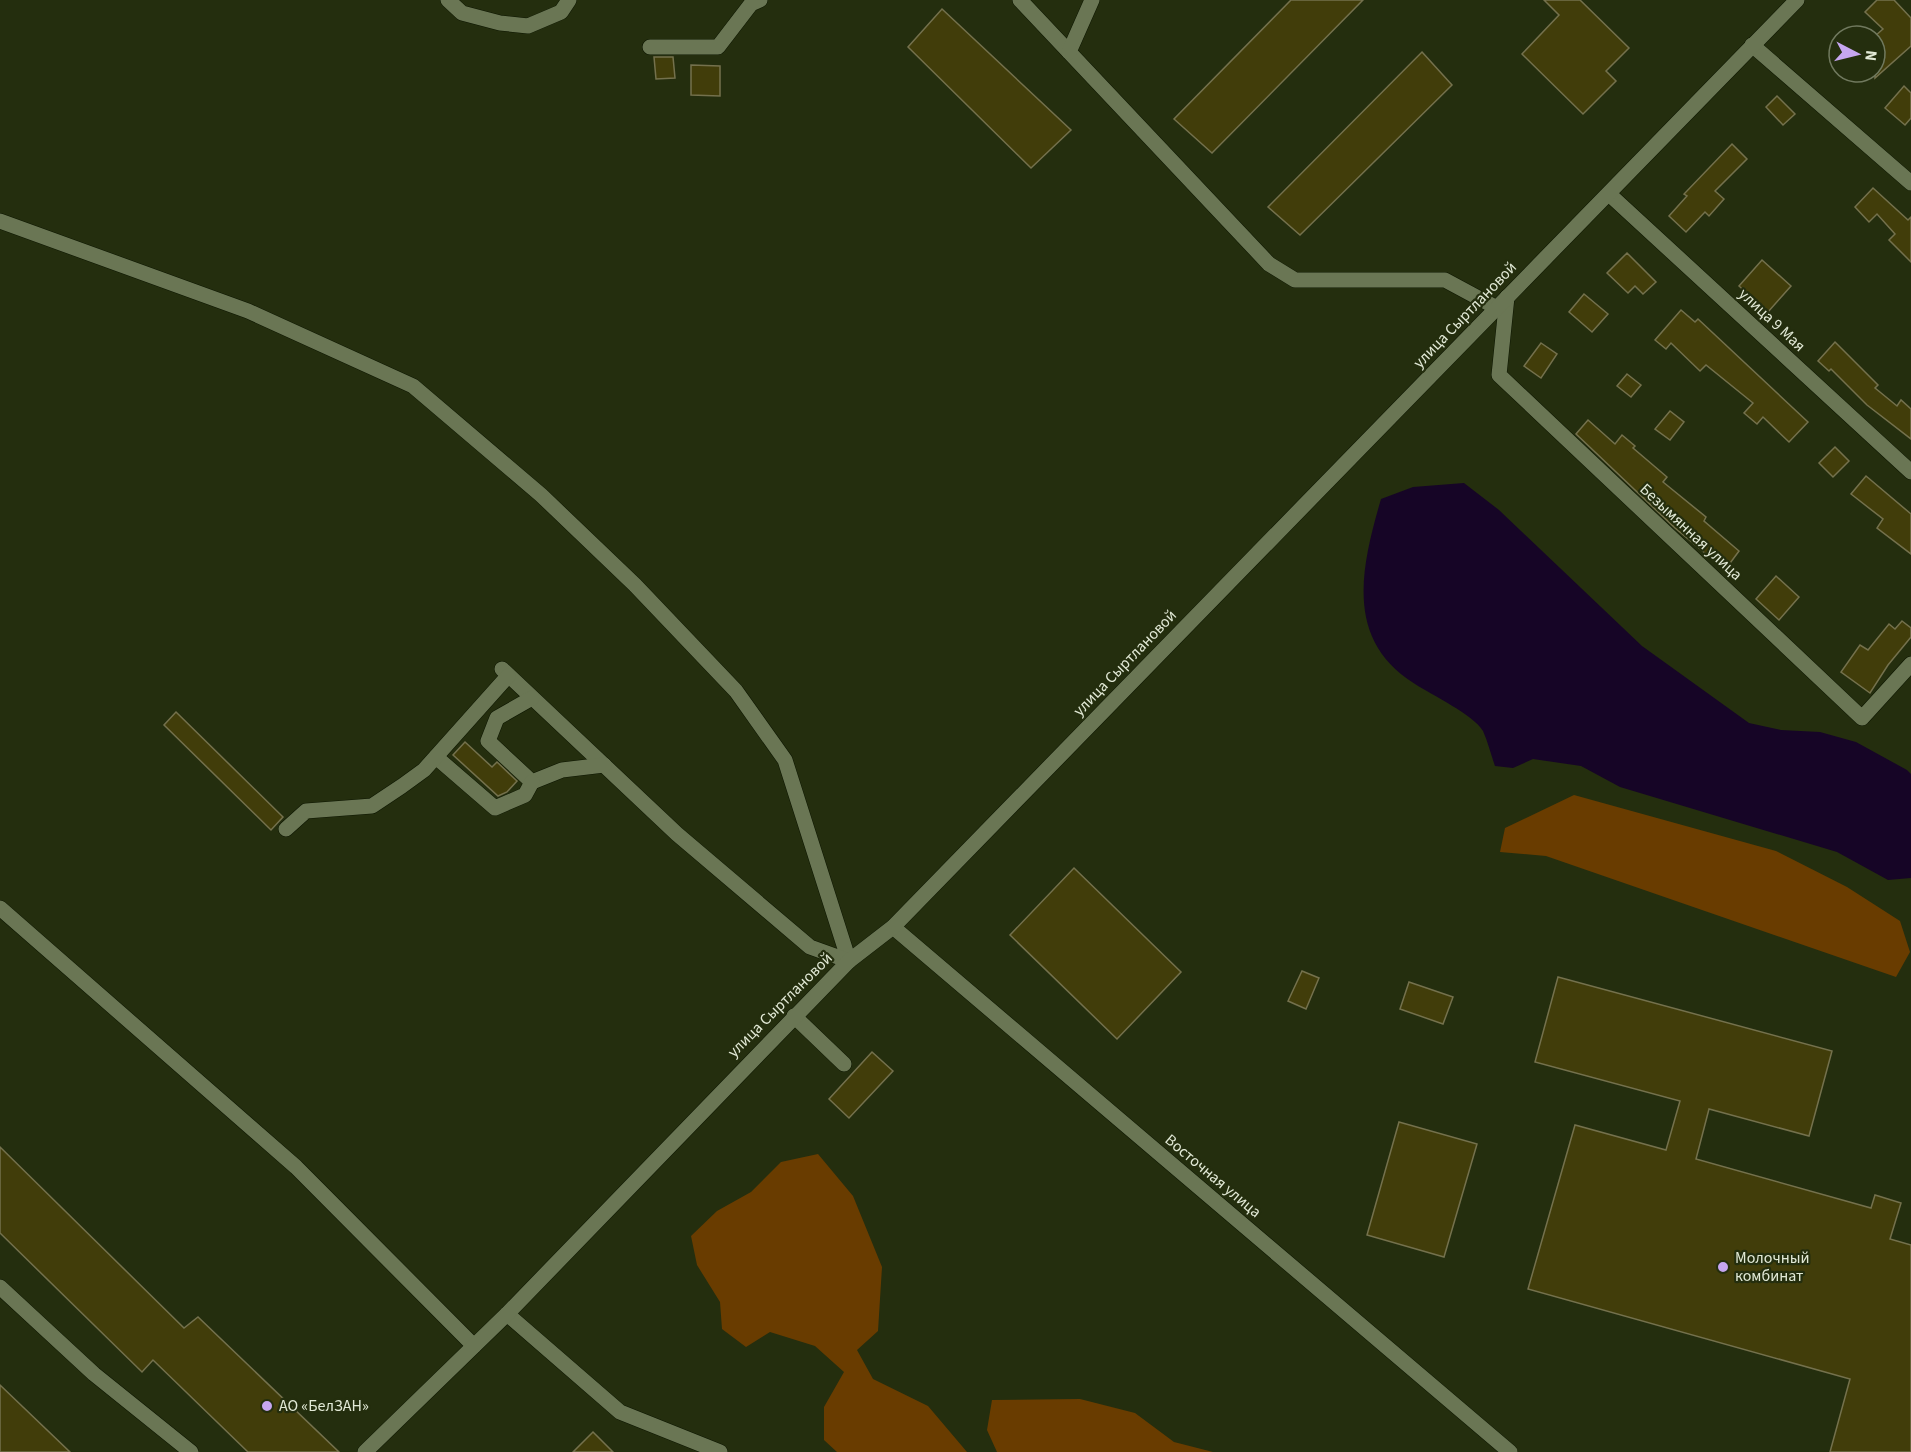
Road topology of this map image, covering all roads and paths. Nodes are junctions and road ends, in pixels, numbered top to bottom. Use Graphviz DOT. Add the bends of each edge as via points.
graph roads {
  1 [pos="448,0"];
  2 [pos="569,0"];
  3 [pos="760,0"];
  4 [pos="1020,0"];
  5 [pos="1092,0"];
  6 [pos="1797,0"];
  7 [pos="1752,45"];
  8 [pos="650,47"];
  9 [pos="1069,52"];
  10 [pos="1911,183"];
  11 [pos="1609,194"];
  12 [pos="0,221"];
  13 [pos="1502,303"];
  14 [pos="1911,472"];
  15 [pos="1911,664"];
  16 [pos="532,698"];
  17 [pos="436,756"];
  18 [pos="604,765"];
  19 [pos="532,783"];
  20 [pos="286,829"];
  21 [pos="0,908"];
  22 [pos="893,927"];
  23 [pos="849,961"];
  24 [pos="794,1016"];
  25 [pos="844,1064"];
  26 [pos="0,1287"];
  27 [pos="507,1314"];
  28 [pos="474,1346"];
  29 [pos="191,1452"];
  30 [pos="365,1452"];
  31 [pos="720,1452"];
  32 [pos="1510,1452"];
  1 -- 2 [label="street" via="462,13 528,26 561,12"];
  3 -- 8 [label="street" via="751,4 718,47"];
  4 -- 9 [label="street"];
  5 -- 9 [label="street"];
  6 -- 7 [label="street, улица Сыртлановой"];
  7 -- 10 [label="street"];
  7 -- 11 [label="street, улица Сыртлановой"];
  9 -- 13 [label="street" via="1269,264 1295,280 1445,280"];
  11 -- 13 [label="street, улица Сыртлановой"];
  11 -- 14 [label="street, улица 9 Мая"];
  12 -- 23 [label="street" via="248,311 413,386 541,495 635,585 736,691 785,760"];
  13 -- 15 [label="street, Безымянная улица" via="1499,375 1862,718"];
  13 -- 22 [label="street, улица Сыртлановой"];
  16 -- 17 [label="street" via="505,672"];
  16 -- 18 [label="street"];
  16 -- 19 [label="street" via="497,718 488,741"];
  17 -- 19 [label="street" via="495,808 525,795"];
  17 -- 20 [label="street" via="424,770 372,806 306,811"];
  18 -- 19 [label="street" via="562,770"];
  18 -- 23 [label="street" via="677,834 810,947"];
  21 -- 28 [label="street" via="296,1167"];
  22 -- 23 [label="street, улица Сыртлановой"];
  22 -- 32 [label="street, Восточная улица"];
  23 -- 24 [label="street, улица Сыртлановой"];
  24 -- 25 [label="street"];
  24 -- 27 [label="street, улица Сыртлановой"];
  26 -- 29 [label="street" via="94,1374"];
  27 -- 28 [label="street, улица Сыртлановой"];
  27 -- 31 [label="street" via="620,1412"];
  28 -- 30 [label="street, улица Сыртлановой"];
}
